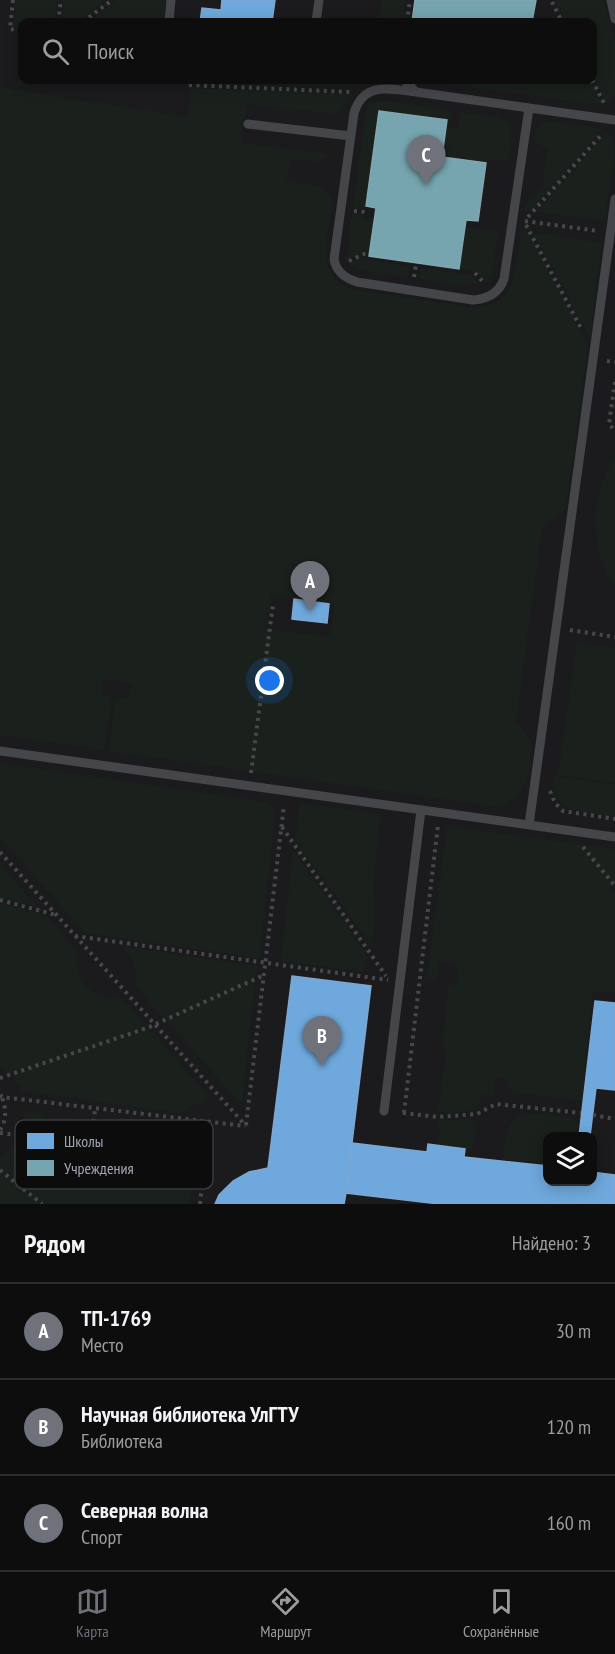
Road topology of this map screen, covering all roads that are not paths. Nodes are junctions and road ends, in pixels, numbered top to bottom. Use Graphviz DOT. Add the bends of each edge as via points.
graph roads {
  1 [pos="171,0"];
  2 [pos="319,0"];
  3 [pos="610,0"];
  4 [pos="169,18"];
  5 [pos="317,18"];
  6 [pos="615,19"];
  7 [pos="408,84"];
  8 [pos="416,92"];
  9 [pos="529,108"];
  10 [pos="613,119"];
  11 [pos="248,124"];
  12 [pos="351,136"];
  13 [pos="615,199"];
  14 [pos="0,751"];
  15 [pos="422,810"];
  16 [pos="529,825"];
  17 [pos="615,837"];
  18 [pos="384,1111"];
  1 -- 4 [label="lane"];
  2 -- 5 [label="lane"];
  3 -- 6 [label="lane"];
  7 -- 8 [label="lane"];
  8 -- 9 [label="lane"];
  8 -- 12 [label="lane" via="377,89 363,95 354,113"];
  9 -- 10 [label="lane"];
  9 -- 12 [label="lane" via="504,279 495,293 479,300 357,282 339,272 335,254"];
  11 -- 12 [label="lane"];
  13 -- 16 [label="lane"];
  14 -- 15 [label="lane"];
  15 -- 16 [label="lane"];
  15 -- 18 [label="lane"];
  16 -- 17 [label="lane"];
}
